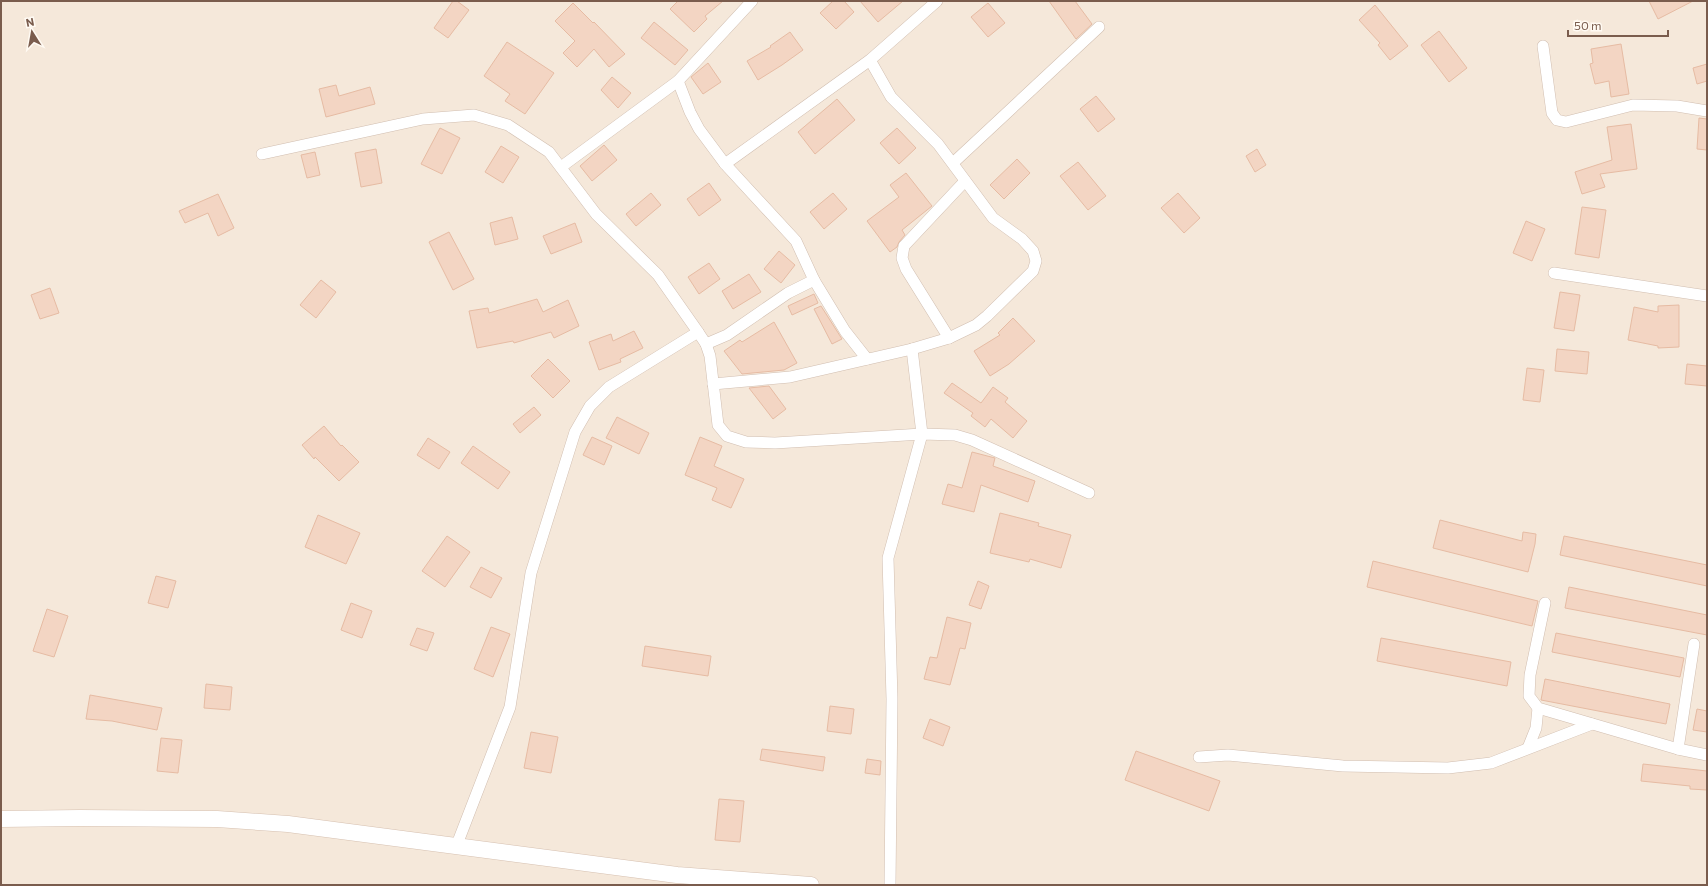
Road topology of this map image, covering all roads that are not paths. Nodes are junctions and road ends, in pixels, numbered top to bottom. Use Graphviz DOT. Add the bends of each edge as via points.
graph roads {
  1 [pos="752,1"];
  2 [pos="937,1"];
  3 [pos="1099,27"];
  4 [pos="1543,46"];
  5 [pos="870,60"];
  6 [pos="678,81"];
  7 [pos="1707,110"];
  8 [pos="262,154"];
  9 [pos="953,163"];
  10 [pos="725,164"];
  11 [pos="561,168"];
  12 [pos="965,181"];
  13 [pos="1554,273"];
  14 [pos="814,280"];
  15 [pos="1707,296"];
  16 [pos="698,332"];
  17 [pos="949,338"];
  18 [pos="706,344"];
  19 [pos="912,349"];
  20 [pos="867,359"];
  21 [pos="713,384"];
  22 [pos="922,434"];
  23 [pos="1089,493"];
  24 [pos="1545,603"];
  25 [pos="1694,644"];
  26 [pos="1538,708"];
  27 [pos="1592,724"];
  28 [pos="1528,748"];
  29 [pos="1678,749"];
  30 [pos="1707,755"];
  31 [pos="1199,757"];
  32 [pos="1,819"];
  33 [pos="456,847"];
  34 [pos="811,885"];
  35 [pos="890,885"];
  1 -- 6 [label="street"];
  2 -- 5 [label="street"];
  3 -- 9 [label="street"];
  4 -- 7 [label="street" via="1552,113 1557,120 1566,122 1633,105"];
  5 -- 9 [label="street" via="891,97 931,136"];
  5 -- 10 [label="street"];
  6 -- 10 [label="street" via="693,118"];
  6 -- 11 [label="street"];
  8 -- 11 [label="street" via="423,119 474,115 508,124 549,152"];
  9 -- 12 [label="street"];
  10 -- 14 [label="street" via="796,241"];
  11 -- 16 [label="street" via="596,214 658,275"];
  12 -- 17 [label="street" via="904,246 902,258 906,270"];
  12 -- 17 [label="street" via="993,218 1022,239 1033,251 1036,261 1033,271 987,316 976,325"];
  13 -- 15 [label="street"];
  14 -- 18 [label="street" via="788,293 727,335"];
  14 -- 20 [label="street" via="845,331"];
  16 -- 18 [label="street"];
  16 -- 33 [label="street" via="609,387 590,406 575,432 531,573 510,707"];
  17 -- 19 [label="street"];
  18 -- 21 [label="street"];
  19 -- 20 [label="street"];
  19 -- 22 [label="street"];
  20 -- 21 [label="street" via="790,377"];
  21 -- 22 [label="street" via="718,425 727,436 746,442 775,443"];
  22 -- 23 [label="street" via="955,435 972,440"];
  22 -- 35 [label="street" via="888,558 892,699"];
  24 -- 26 [label="street" via="1530,675 1529,696"];
  25 -- 29 [label="street"];
  26 -- 27 [label="street"];
  26 -- 28 [label="street" via="1536,728"];
  27 -- 28 [label="street"];
  27 -- 29 [label="street"];
  28 -- 31 [label="street" via="1491,762 1448,768 1343,766 1228,755"];
  29 -- 30 [label="street"];
  32 -- 33 [label="main road" via="218,819 288,824"];
  33 -- 34 [label="main road" via="677,875"];
}
